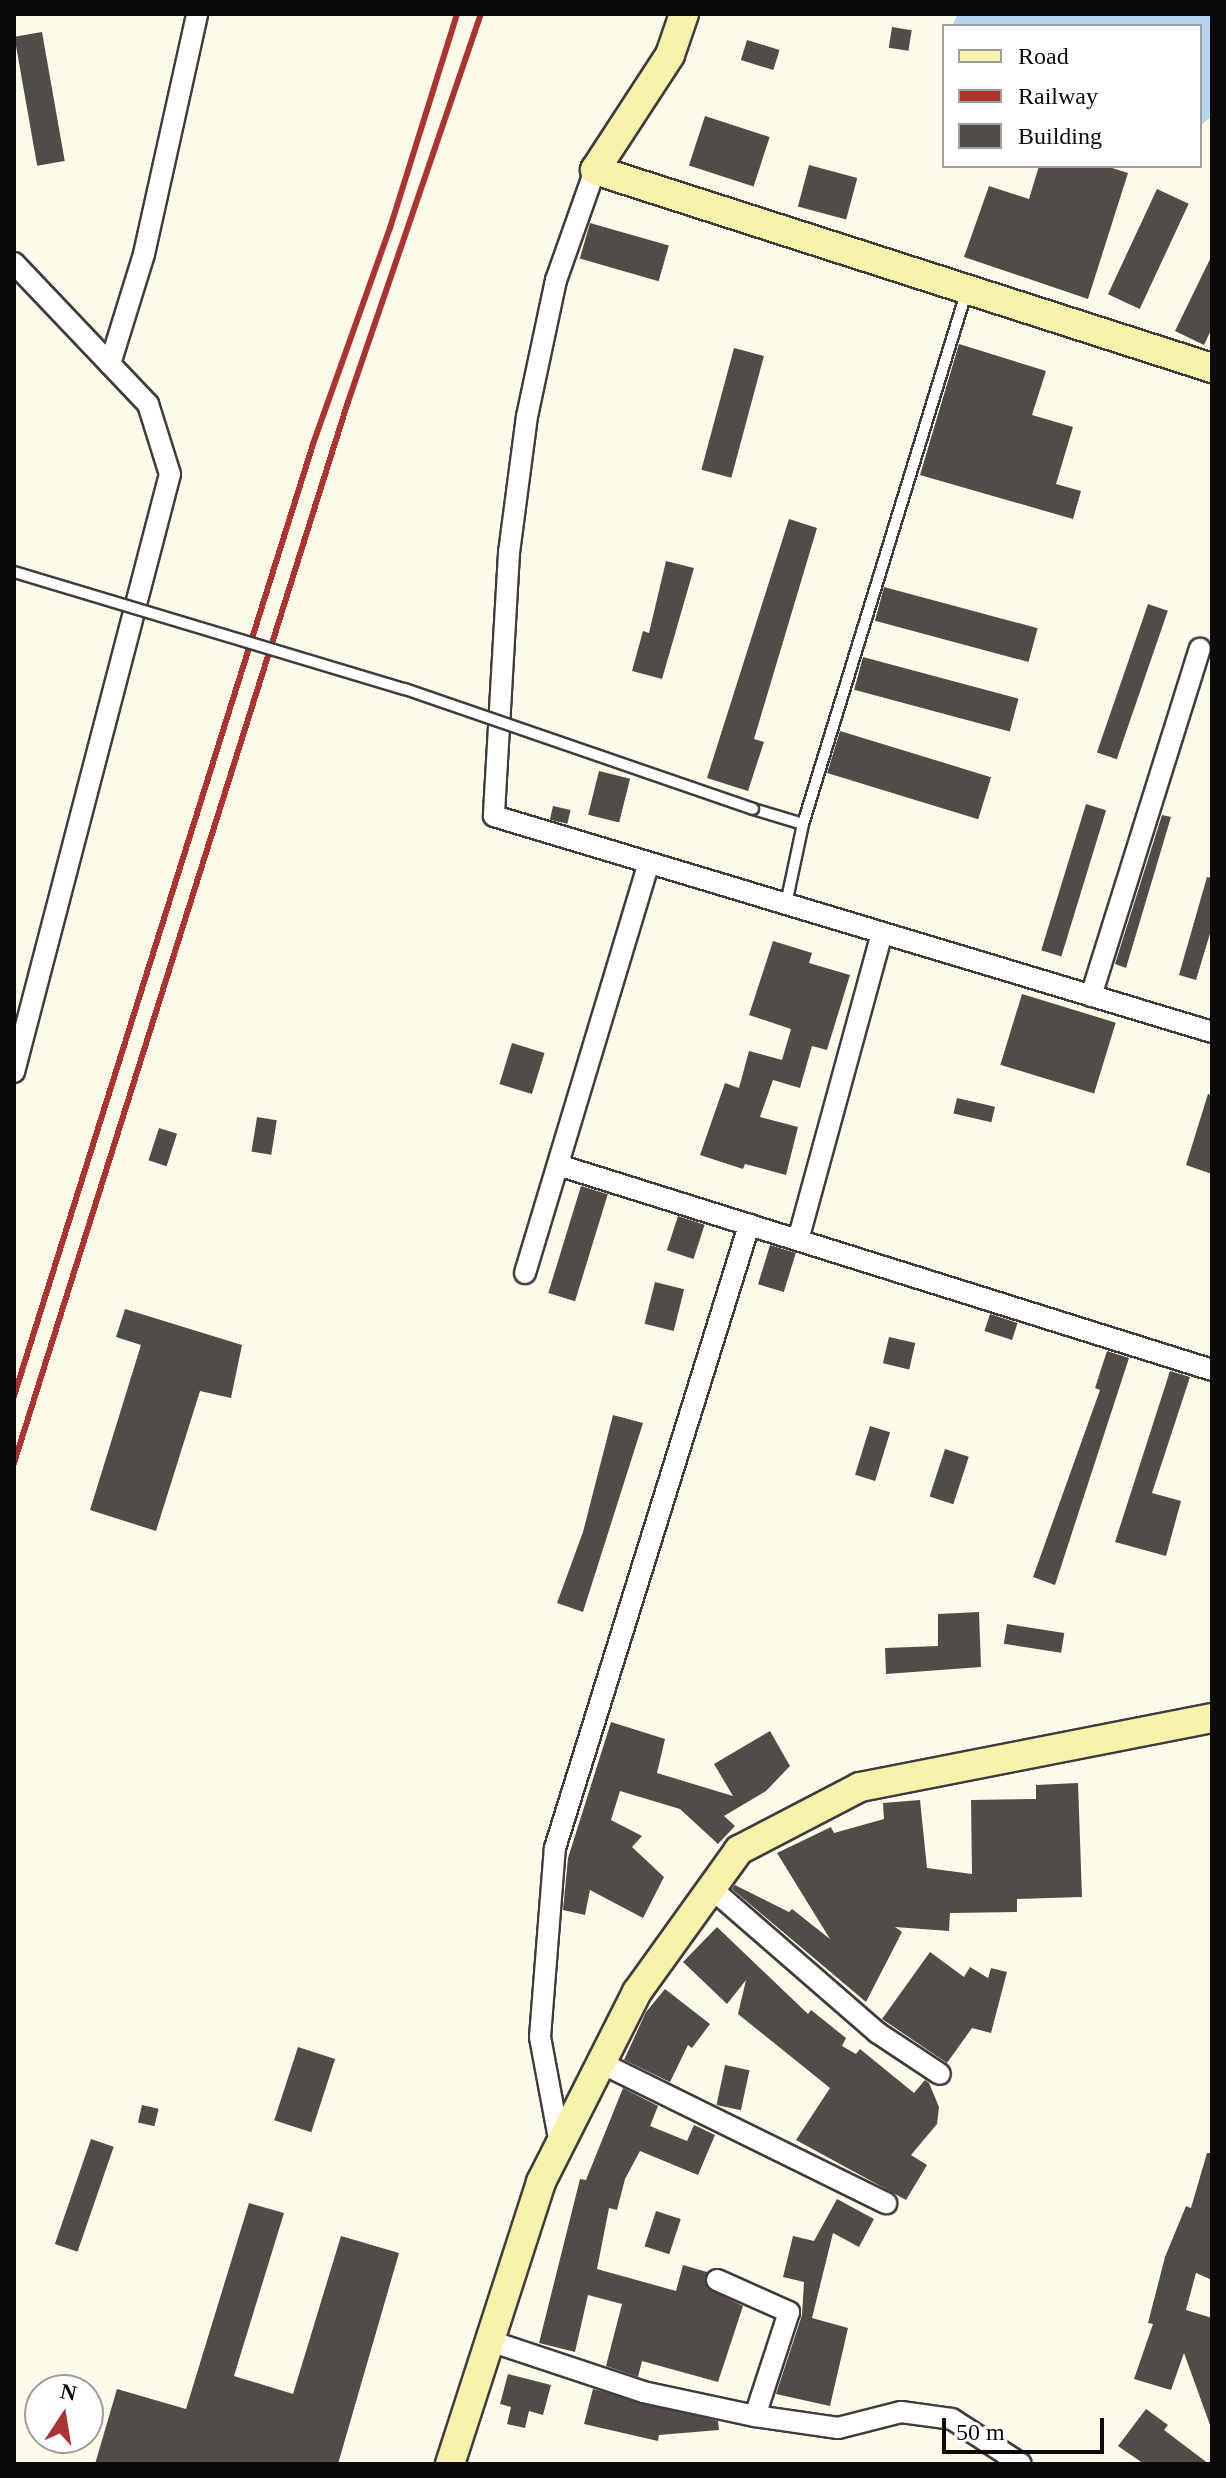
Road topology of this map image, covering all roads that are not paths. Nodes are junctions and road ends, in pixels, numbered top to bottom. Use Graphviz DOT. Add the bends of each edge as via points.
graph roads {
  1 [pos="197,14"];
  2 [pos="684,14"];
  3 [pos="595,170"];
  4 [pos="14,263"];
  5 [pos="967,290"];
  6 [pos="110,364"];
  7 [pos="1212,368"];
  8 [pos="14,572"];
  9 [pos="1200,649"];
  10 [pos="803,824"];
  11 [pos="649,863"];
  12 [pos="786,904"];
  13 [pos="882,933"];
  14 [pos="23,992"];
  15 [pos="1091,996"];
  16 [pos="1212,1032"];
  17 [pos="14,1072"];
  18 [pos="558,1165"];
  19 [pos="749,1225"];
  20 [pos="798,1240"];
  21 [pos="525,1273"];
  22 [pos="1212,1370"];
  23 [pos="1212,1718"];
  24 [pos="711,1888"];
  25 [pos="601,2063"];
  26 [pos="940,2074"];
  27 [pos="560,2144"];
  28 [pos="886,2203"];
  29 [pos="717,2280"];
  30 [pos="490,2341"];
  31 [pos="755,2416"];
  32 [pos="450,2464"];
  33 [pos="1021,2464"];
  1 -- 6 [label="street" via="144,254"];
  2 -- 3 [label="street" via="670,55"];
  3 -- 5 [label="street"];
  3 -- 11 [label="street" via="556,280 527,416 509,553 494,816"];
  4 -- 6 [label="street"];
  5 -- 7 [label="street"];
  5 -- 10 [label="lane"];
  6 -- 14 [label="street" via="148,404 170,474"];
  8 -- 10 [label="lane, bridge" via="405,689"];
  9 -- 15 [label="street"];
  10 -- 12 [label="lane"];
  11 -- 12 [label="street"];
  11 -- 18 [label="street"];
  12 -- 13 [label="street"];
  13 -- 15 [label="street"];
  13 -- 20 [label="street"];
  14 -- 17 [label="street"];
  15 -- 16 [label="street"];
  18 -- 19 [label="street"];
  18 -- 21 [label="street"];
  19 -- 20 [label="street"];
  19 -- 27 [label="street" via="555,1848 540,2037"];
  20 -- 22 [label="street"];
  23 -- 24 [label="street" via="860,1787 739,1850"];
  24 -- 25 [label="street" via="637,1992"];
  24 -- 26 [label="street" via="878,2033"];
  25 -- 27 [label="street"];
  25 -- 28 [label="street"];
  27 -- 30 [label="street" via="541,2182"];
  29 -- 31 [label="street" via="789,2312"];
  30 -- 31 [label="street" via="643,2392"];
  30 -- 32 [label="street"];
  31 -- 33 [label="street" via="838,2428 901,2412 952,2419"];
}
